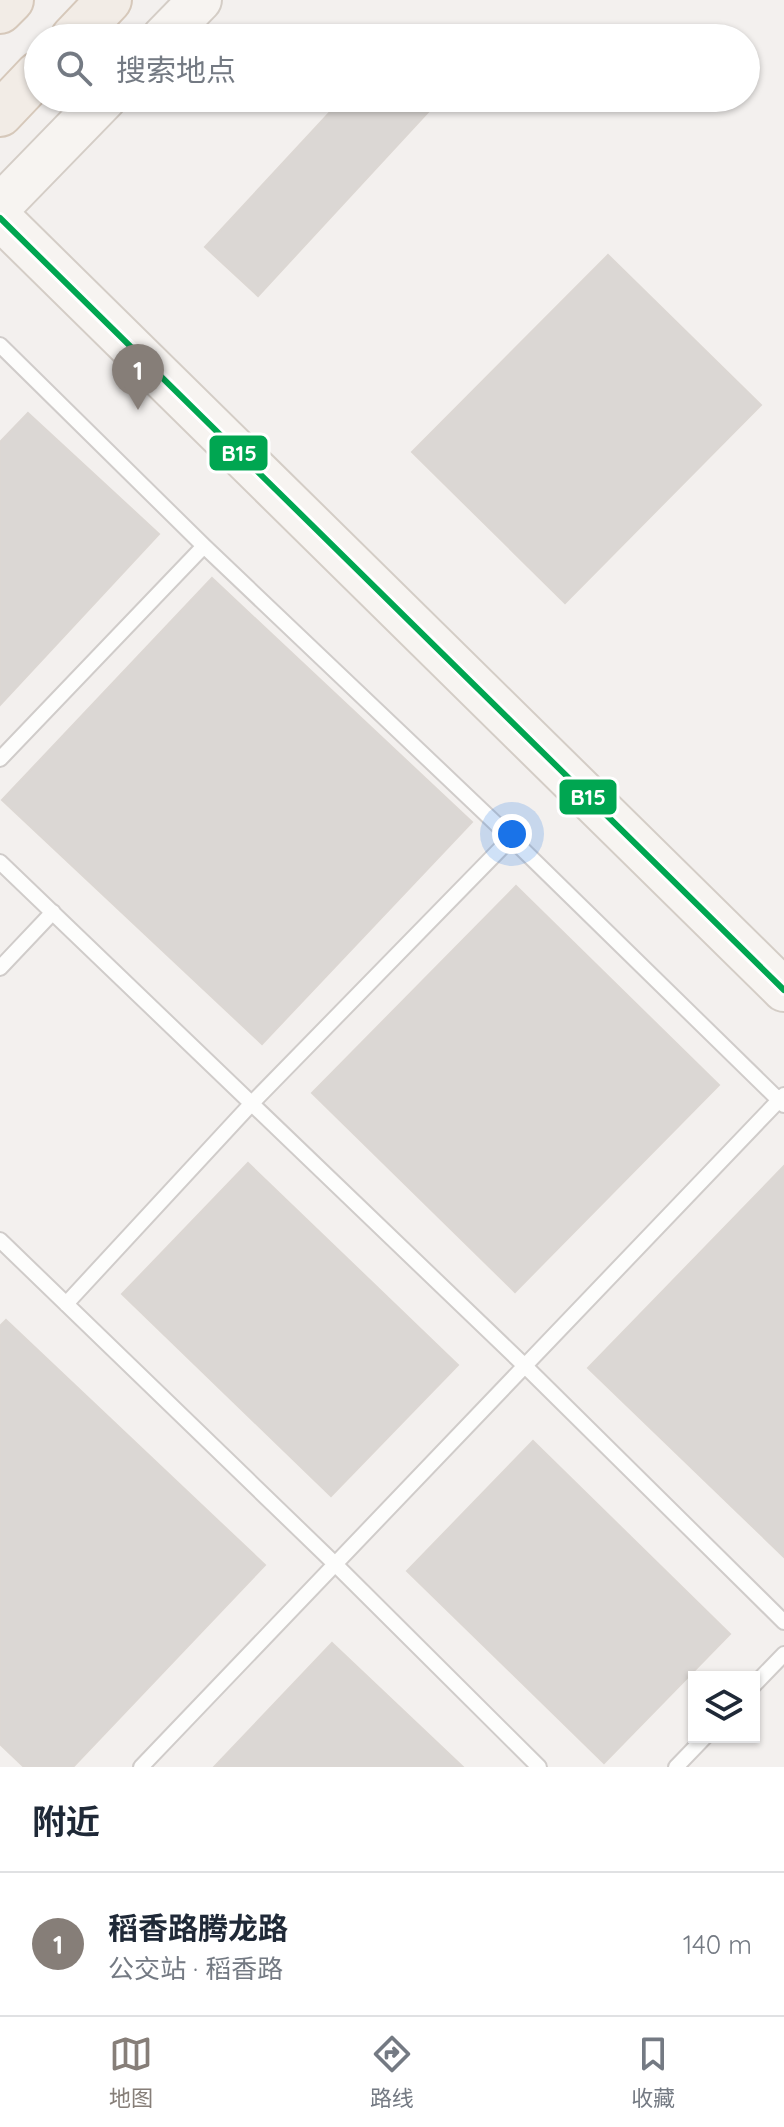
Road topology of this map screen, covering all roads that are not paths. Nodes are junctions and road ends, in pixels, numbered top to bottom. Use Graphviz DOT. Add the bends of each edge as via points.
graph roads {
  1 [pos="11,0"];
  2 [pos="109,0"];
  3 [pos="200,0"];
  4 [pos="0,11"];
  5 [pos="86,24"];
  6 [pos="177,24"];
  7 [pos="24,89"];
  8 [pos="91,112"];
  9 [pos="0,114"];
  10 [pos="0,206"];
  11 [pos="0,218"];
  12 [pos="0,345"];
  13 [pos="204,546"];
  14 [pos="0,759"];
  15 [pos="511,838"];
  16 [pos="0,862"];
  17 [pos="53,912"];
  18 [pos="0,968"];
  19 [pos="784,990"];
  20 [pos="782,1100"];
  21 [pos="252,1103"];
  22 [pos="0,1240"];
  23 [pos="66,1304"];
  24 [pos="525,1366"];
  25 [pos="335,1564"];
  26 [pos="784,1622"];
  27 [pos="784,1654"];
  28 [pos="760,1679"];
  29 [pos="699,1743"];
  30 [pos="141,1767"];
  31 [pos="539,1767"];
  32 [pos="676,1767"];
  1 -- 4 [label="main road"];
  2 -- 5 [label="main road"];
  3 -- 6 [label="street"];
  7 -- 9 [label="main road"];
  8 -- 10 [label="street"];
  11 -- 19 [label="street"];
  12 -- 13 [label="lane"];
  13 -- 14 [label="lane"];
  13 -- 15 [label="lane"];
  15 -- 20 [label="lane"];
  15 -- 21 [label="lane"];
  16 -- 17 [label="lane"];
  17 -- 18 [label="lane"];
  17 -- 21 [label="lane"];
  20 -- 24 [label="lane"];
  21 -- 23 [label="lane"];
  21 -- 24 [label="lane"];
  22 -- 23 [label="lane"];
  23 -- 25 [label="lane"];
  24 -- 25 [label="lane"];
  24 -- 26 [label="lane"];
  25 -- 30 [label="lane"];
  25 -- 31 [label="lane"];
  27 -- 28 [label="lane"];
  29 -- 32 [label="lane"];
}
